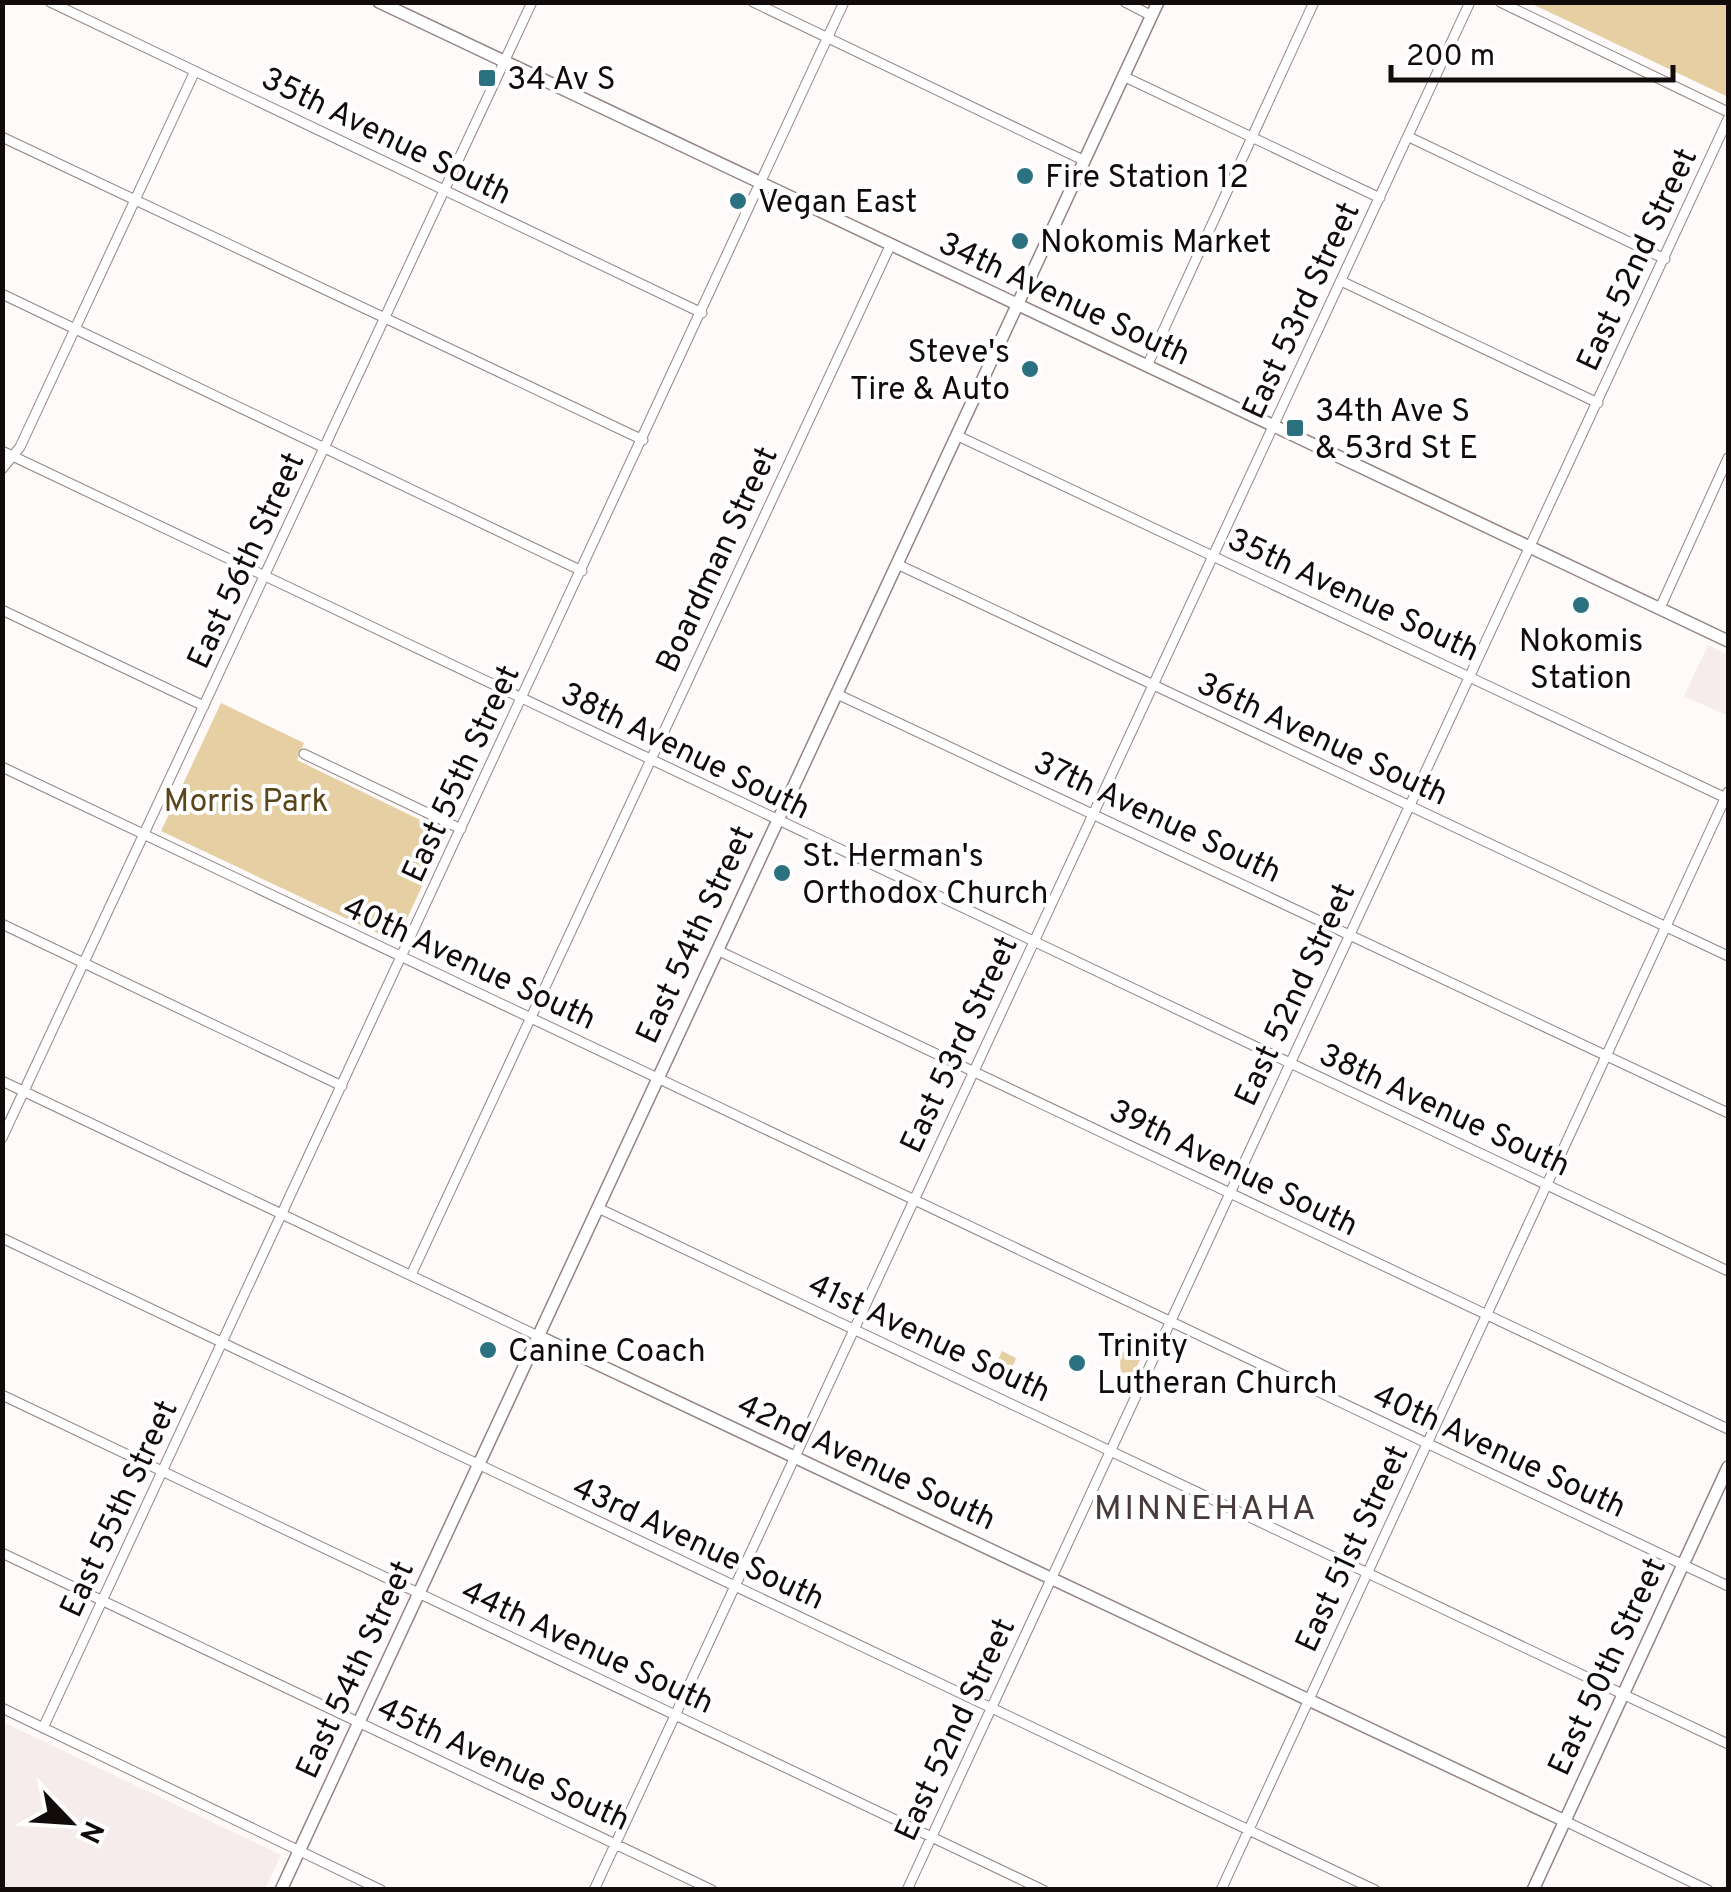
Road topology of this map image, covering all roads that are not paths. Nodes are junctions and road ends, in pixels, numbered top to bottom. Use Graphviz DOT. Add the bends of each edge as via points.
graph roads {
  1 [pos="50,2"];
  2 [pos="380,2"];
  3 [pos="532,2"];
  4 [pos="753,2"];
  5 [pos="844,2"];
  6 [pos="1124,2"];
  7 [pos="1158,2"];
  8 [pos="1314,2"];
  9 [pos="1470,2"];
  10 [pos="1500,2"];
  11 [pos="1152,16"];
  12 [pos="828,38"];
  13 [pos="504,62"];
  14 [pos="195,71"];
  15 [pos="1125,77"];
  16 [pos="1728,116"];
  17 [pos="2,137"];
  18 [pos="1253,137"];
  19 [pos="1409,138"];
  20 [pos="1085,161"];
  21 [pos="760,184"];
  22 [pos="444,190"];
  23 [pos="1380,198"];
  24 [pos="135,200"];
  25 [pos="890,246"];
  26 [pos="1665,259"];
  27 [pos="1341,282"];
  28 [pos="2,294"];
  29 [pos="1018,306"];
  30 [pos="702,312"];
  31 [pos="384,320"];
  32 [pos="75,328"];
  33 [pos="1147,366"];
  34 [pos="1598,402"];
  35 [pos="1273,427"];
  36 [pos="958,436"];
  37 [pos="643,440"];
  38 [pos="324,448"];
  39 [pos="7,454"];
  40 [pos="1728,458"];
  41 [pos="2,470"];
  42 [pos="1530,548"];
  43 [pos="1214,556"];
  44 [pos="897,564"];
  45 [pos="582,570"];
  46 [pos="264,578"];
  47 [pos="1660,608"];
  48 [pos="2,610"];
  49 [pos="1728,641"];
  50 [pos="1470,676"];
  51 [pos="1154,686"];
  52 [pos="836,694"];
  53 [pos="522,698"];
  54 [pos="204,706"];
  55 [pos="304,754"];
  56 [pos="649,760"];
  57 [pos="2,768"];
  58 [pos="1728,797"];
  59 [pos="1409,806"];
  60 [pos="1092,813"];
  61 [pos="777,821"];
  62 [pos="461,829"];
  63 [pos="145,834"];
  64 [pos="2,924"];
  65 [pos="1666,927"];
  66 [pos="1350,934"];
  67 [pos="1033,942"];
  68 [pos="718,950"];
  69 [pos="1728,956"];
  70 [pos="401,958"];
  71 [pos="85,964"];
  72 [pos="529,1018"];
  73 [pos="1606,1056"];
  74 [pos="1289,1064"];
  75 [pos="974,1071"];
  76 [pos="657,1079"];
  77 [pos="2,1081"];
  78 [pos="342,1086"];
  79 [pos="25,1092"];
  80 [pos="1728,1114"];
  81 [pos="2,1138"];
  82 [pos="1547,1185"];
  83 [pos="1230,1192"];
  84 [pos="914,1200"];
  85 [pos="598,1208"];
  86 [pos="282,1214"];
  87 [pos="2,1238"];
  88 [pos="1728,1270"];
  89 [pos="411,1275"];
  90 [pos="1487,1315"];
  91 [pos="1170,1321"];
  92 [pos="854,1329"];
  93 [pos="538,1336"];
  94 [pos="222,1343"];
  95 [pos="2,1395"];
  96 [pos="1728,1429"];
  97 [pos="1427,1443"];
  98 [pos="1110,1450"];
  99 [pos="794,1458"];
  100 [pos="479,1465"];
  101 [pos="1728,1466"];
  102 [pos="162,1471"];
  103 [pos="2,1553"];
  104 [pos="1683,1565"];
  105 [pos="1367,1572"];
  106 [pos="1051,1579"];
  107 [pos="735,1586"];
  108 [pos="1728,1586"];
  109 [pos="419,1593"];
  110 [pos="102,1600"];
  111 [pos="1623,1695"];
  112 [pos="1308,1700"];
  113 [pos="2,1708"];
  114 [pos="991,1708"];
  115 [pos="675,1715"];
  116 [pos="360,1722"];
  117 [pos="43,1728"];
  118 [pos="1728,1744"];
  119 [pos="1565,1821"];
  120 [pos="1248,1829"];
  121 [pos="932,1836"];
  122 [pos="616,1844"];
  123 [pos="300,1851"];
  124 [pos="281,1890"];
  125 [pos="381,1890"];
  126 [pos="594,1890"];
  127 [pos="712,1890"];
  128 [pos="907,1890"];
  129 [pos="1044,1890"];
  130 [pos="1221,1890"];
  131 [pos="1375,1890"];
  132 [pos="1533,1890"];
  133 [pos="1708,1890"];
  1 -- 14 [label="street, 35th Avenue South"];
  2 -- 13 [label="street, 34th Avenue South"];
  3 -- 13 [label="street, East 56th Street"];
  4 -- 12 [label="street"];
  5 -- 12 [label="street, East 55th Street"];
  6 -- 11 [label="street"];
  7 -- 11 [label="street, East 54th Street"];
  8 -- 18 [label="street"];
  9 -- 19 [label="street, East 53rd Street"];
  10 -- 16 [label="street"];
  11 -- 15 [label="street, East 54th Street"];
  12 -- 20 [label="street"];
  12 -- 21 [label="street, East 55th Street"];
  13 -- 21 [label="street, 34th Avenue South"];
  13 -- 22 [label="street, East 56th Street"];
  14 -- 22 [label="street, 35th Avenue South"];
  14 -- 24 [label="street"];
  15 -- 18 [label="street"];
  15 -- 20 [label="street, East 54th Street"];
  16 -- 26 [label="street, East 52nd Street"];
  17 -- 24 [label="street"];
  18 -- 23 [label="street"];
  18 -- 33 [label="street"];
  19 -- 23 [label="street, East 53rd Street"];
  19 -- 26 [label="street"];
  20 -- 29 [label="street, East 54th Street"];
  21 -- 25 [label="street, 34th Avenue South"];
  21 -- 30 [label="street, East 55th Street"];
  22 -- 30 [label="street, 35th Avenue South"];
  22 -- 31 [label="street, East 56th Street"];
  23 -- 27 [label="street, East 53rd Street"];
  24 -- 31 [label="street"];
  24 -- 32 [label="street"];
  25 -- 29 [label="street, 34th Avenue South"];
  25 -- 56 [label="street, Boardman Street"];
  26 -- 34 [label="street, East 52nd Street"];
  27 -- 34 [label="street"];
  27 -- 35 [label="street, East 53rd Street"];
  28 -- 32 [label="street"];
  29 -- 33 [label="street, 34th Avenue South"];
  29 -- 36 [label="street, East 54th Street"];
  30 -- 37 [label="street, East 55th Street"];
  31 -- 37 [label="street"];
  31 -- 38 [label="street, East 56th Street"];
  32 -- 38 [label="street"];
  32 -- 39 [label="street" via="20,447"];
  33 -- 35 [label="street, 34th Avenue South"];
  34 -- 42 [label="street, East 52nd Street"];
  35 -- 42 [label="street, 34th Avenue South"];
  35 -- 43 [label="street, East 53rd Street"];
  36 -- 43 [label="street, 35th Avenue South"];
  36 -- 44 [label="street, East 54th Street"];
  37 -- 45 [label="street, East 55th Street"];
  38 -- 45 [label="street"];
  38 -- 46 [label="street, East 56th Street"];
  39 -- 41 [label="street"];
  39 -- 46 [label="street, 38th Avenue South"];
  40 -- 47 [label="street"];
  42 -- 47 [label="street, 34th Avenue South"];
  42 -- 50 [label="street, East 52nd Street"];
  43 -- 50 [label="street, 35th Avenue South"];
  43 -- 51 [label="street, East 53rd Street"];
  44 -- 51 [label="street, 36th Avenue South"];
  44 -- 52 [label="street, East 54th Street"];
  45 -- 53 [label="street, East 55th Street"];
  46 -- 53 [label="street, 38th Avenue South"];
  46 -- 54 [label="street, East 56th Street"];
  47 -- 49 [label="street, 34th Avenue South"];
  48 -- 54 [label="street"];
  50 -- 58 [label="street, 35th Avenue South"];
  50 -- 59 [label="street, East 52nd Street"];
  51 -- 59 [label="street, 36th Avenue South"];
  51 -- 60 [label="street, East 53rd Street"];
  52 -- 60 [label="street, 37th Avenue South"];
  52 -- 61 [label="street, East 54th Street"];
  53 -- 56 [label="street, 38th Avenue South"];
  53 -- 62 [label="street, East 55th Street"];
  54 -- 63 [label="street, East 56th Street"];
  55 -- 62 [label="street"];
  56 -- 61 [label="street, 38th Avenue South"];
  56 -- 72 [label="street, Boardman Street"];
  57 -- 63 [label="street, 40th Avenue South"];
  58 -- 65 [label="street, East 51st Street"];
  59 -- 65 [label="street, 36th Avenue South"];
  59 -- 66 [label="street, East 52nd Street"];
  60 -- 66 [label="street, 37th Avenue South"];
  60 -- 67 [label="street, East 53rd Street"];
  61 -- 67 [label="street, 38th Avenue South"];
  61 -- 68 [label="street, East 54th Street"];
  62 -- 70 [label="street, East 55th Street"];
  63 -- 70 [label="street, 40th Avenue South"];
  63 -- 71 [label="street, East 56th Street"];
  64 -- 71 [label="street"];
  65 -- 69 [label="street, 36th Avenue South"];
  65 -- 73 [label="street, East 51st Street"];
  66 -- 73 [label="street, 37th Avenue South"];
  66 -- 74 [label="street, East 52nd Street"];
  67 -- 74 [label="street, 38th Avenue South"];
  67 -- 75 [label="street, East 53rd Street"];
  68 -- 75 [label="street, 39th Avenue South"];
  68 -- 76 [label="street, East 54th Street"];
  70 -- 72 [label="street, 40th Avenue South"];
  70 -- 78 [label="street, East 55th Street"];
  71 -- 78 [label="street"];
  71 -- 79 [label="street, East 56th Street"];
  72 -- 76 [label="street, 40th Avenue South"];
  72 -- 89 [label="street, Boardman Street"];
  73 -- 80 [label="street, 37th Avenue South"];
  73 -- 82 [label="street, East 51st Street"];
  74 -- 82 [label="street, 38th Avenue South"];
  74 -- 83 [label="street, East 52nd Street"];
  75 -- 83 [label="street, 39th Avenue South"];
  75 -- 84 [label="street, East 53rd Street"];
  76 -- 84 [label="street, 40th Avenue South"];
  76 -- 85 [label="street, East 54th Street"];
  77 -- 79 [label="street, 42nd Avenue South"];
  78 -- 86 [label="street, East 55th Street"];
  79 -- 81 [label="street, East 56th Street"];
  79 -- 86 [label="street, 42nd Avenue South"];
  82 -- 88 [label="street, 38th Avenue South"];
  82 -- 90 [label="street, East 51st Street"];
  83 -- 90 [label="street, 39th Avenue South"];
  83 -- 91 [label="street, East 52nd Street"];
  84 -- 91 [label="street, 40th Avenue South"];
  84 -- 92 [label="street, East 53rd Street"];
  85 -- 92 [label="street, 41st Avenue South"];
  85 -- 93 [label="street, East 54th Street"];
  86 -- 89 [label="street, 42nd Avenue South"];
  86 -- 94 [label="street, East 55th Street"];
  87 -- 94 [label="street, 43rd Avenue South"];
  89 -- 93 [label="street, 42nd Avenue South"];
  90 -- 96 [label="street, 39th Avenue South"];
  90 -- 97 [label="street, East 51st Street"];
  91 -- 97 [label="street, 40th Avenue South"];
  91 -- 98 [label="street, East 52nd Street"];
  92 -- 98 [label="street, 41st Avenue South"];
  92 -- 99 [label="street, East 53rd Street"];
  93 -- 99 [label="street, 42nd Avenue South"];
  93 -- 100 [label="street, East 54th Street"];
  94 -- 100 [label="street, 43rd Avenue South"];
  94 -- 102 [label="street, East 55th Street"];
  95 -- 102 [label="street, 44th Avenue South"];
  97 -- 104 [label="street, 40th Avenue South"];
  97 -- 105 [label="street, East 51st Street"];
  98 -- 105 [label="street, 41st Avenue South"];
  98 -- 106 [label="street, East 52nd Street"];
  99 -- 106 [label="street, 42nd Avenue South"];
  99 -- 107 [label="street, East 53rd Street"];
  100 -- 107 [label="street, 43rd Avenue South"];
  100 -- 109 [label="street, East 54th Street"];
  101 -- 104 [label="street, East 50th Street"];
  102 -- 109 [label="street, 44th Avenue South"];
  102 -- 110 [label="street, East 55th Street"];
  103 -- 110 [label="street, 45th Avenue South"];
  104 -- 108 [label="street, 40th Avenue South"];
  104 -- 111 [label="street, East 50th Street"];
  105 -- 111 [label="street, 41st Avenue South"];
  105 -- 112 [label="street, East 51st Street"];
  106 -- 112 [label="street, 42nd Avenue South"];
  106 -- 114 [label="street, East 52nd Street"];
  107 -- 114 [label="street, 43rd Avenue South"];
  107 -- 115 [label="street, East 53rd Street"];
  109 -- 115 [label="street, 44th Avenue South"];
  109 -- 116 [label="street, East 54th Street"];
  110 -- 116 [label="street, 45th Avenue South"];
  110 -- 117 [label="street, East 55th Street"];
  111 -- 118 [label="street, 41st Avenue South"];
  111 -- 119 [label="street, East 50th Street"];
  112 -- 119 [label="street, 42nd Avenue South"];
  112 -- 120 [label="street, East 51st Street"];
  113 -- 117 [label="street"];
  114 -- 120 [label="street, 43rd Avenue South"];
  114 -- 121 [label="street, East 52nd Street"];
  115 -- 121 [label="street, 44th Avenue South"];
  115 -- 122 [label="street, East 53rd Street"];
  116 -- 122 [label="street, 45th Avenue South"];
  116 -- 123 [label="street, East 54th Street"];
  117 -- 123 [label="street"];
  119 -- 132 [label="street, East 50th Street"];
  119 -- 133 [label="street, 42nd Avenue South"];
  120 -- 130 [label="street, East 51st Street"];
  120 -- 131 [label="street, 43rd Avenue South"];
  121 -- 128 [label="street, East 52nd Street"];
  121 -- 129 [label="street, 44th Avenue South"];
  122 -- 126 [label="street, East 53rd Street"];
  122 -- 127 [label="street, 45th Avenue South"];
  123 -- 124 [label="street, East 54th Street"];
  123 -- 125 [label="street"];
}
